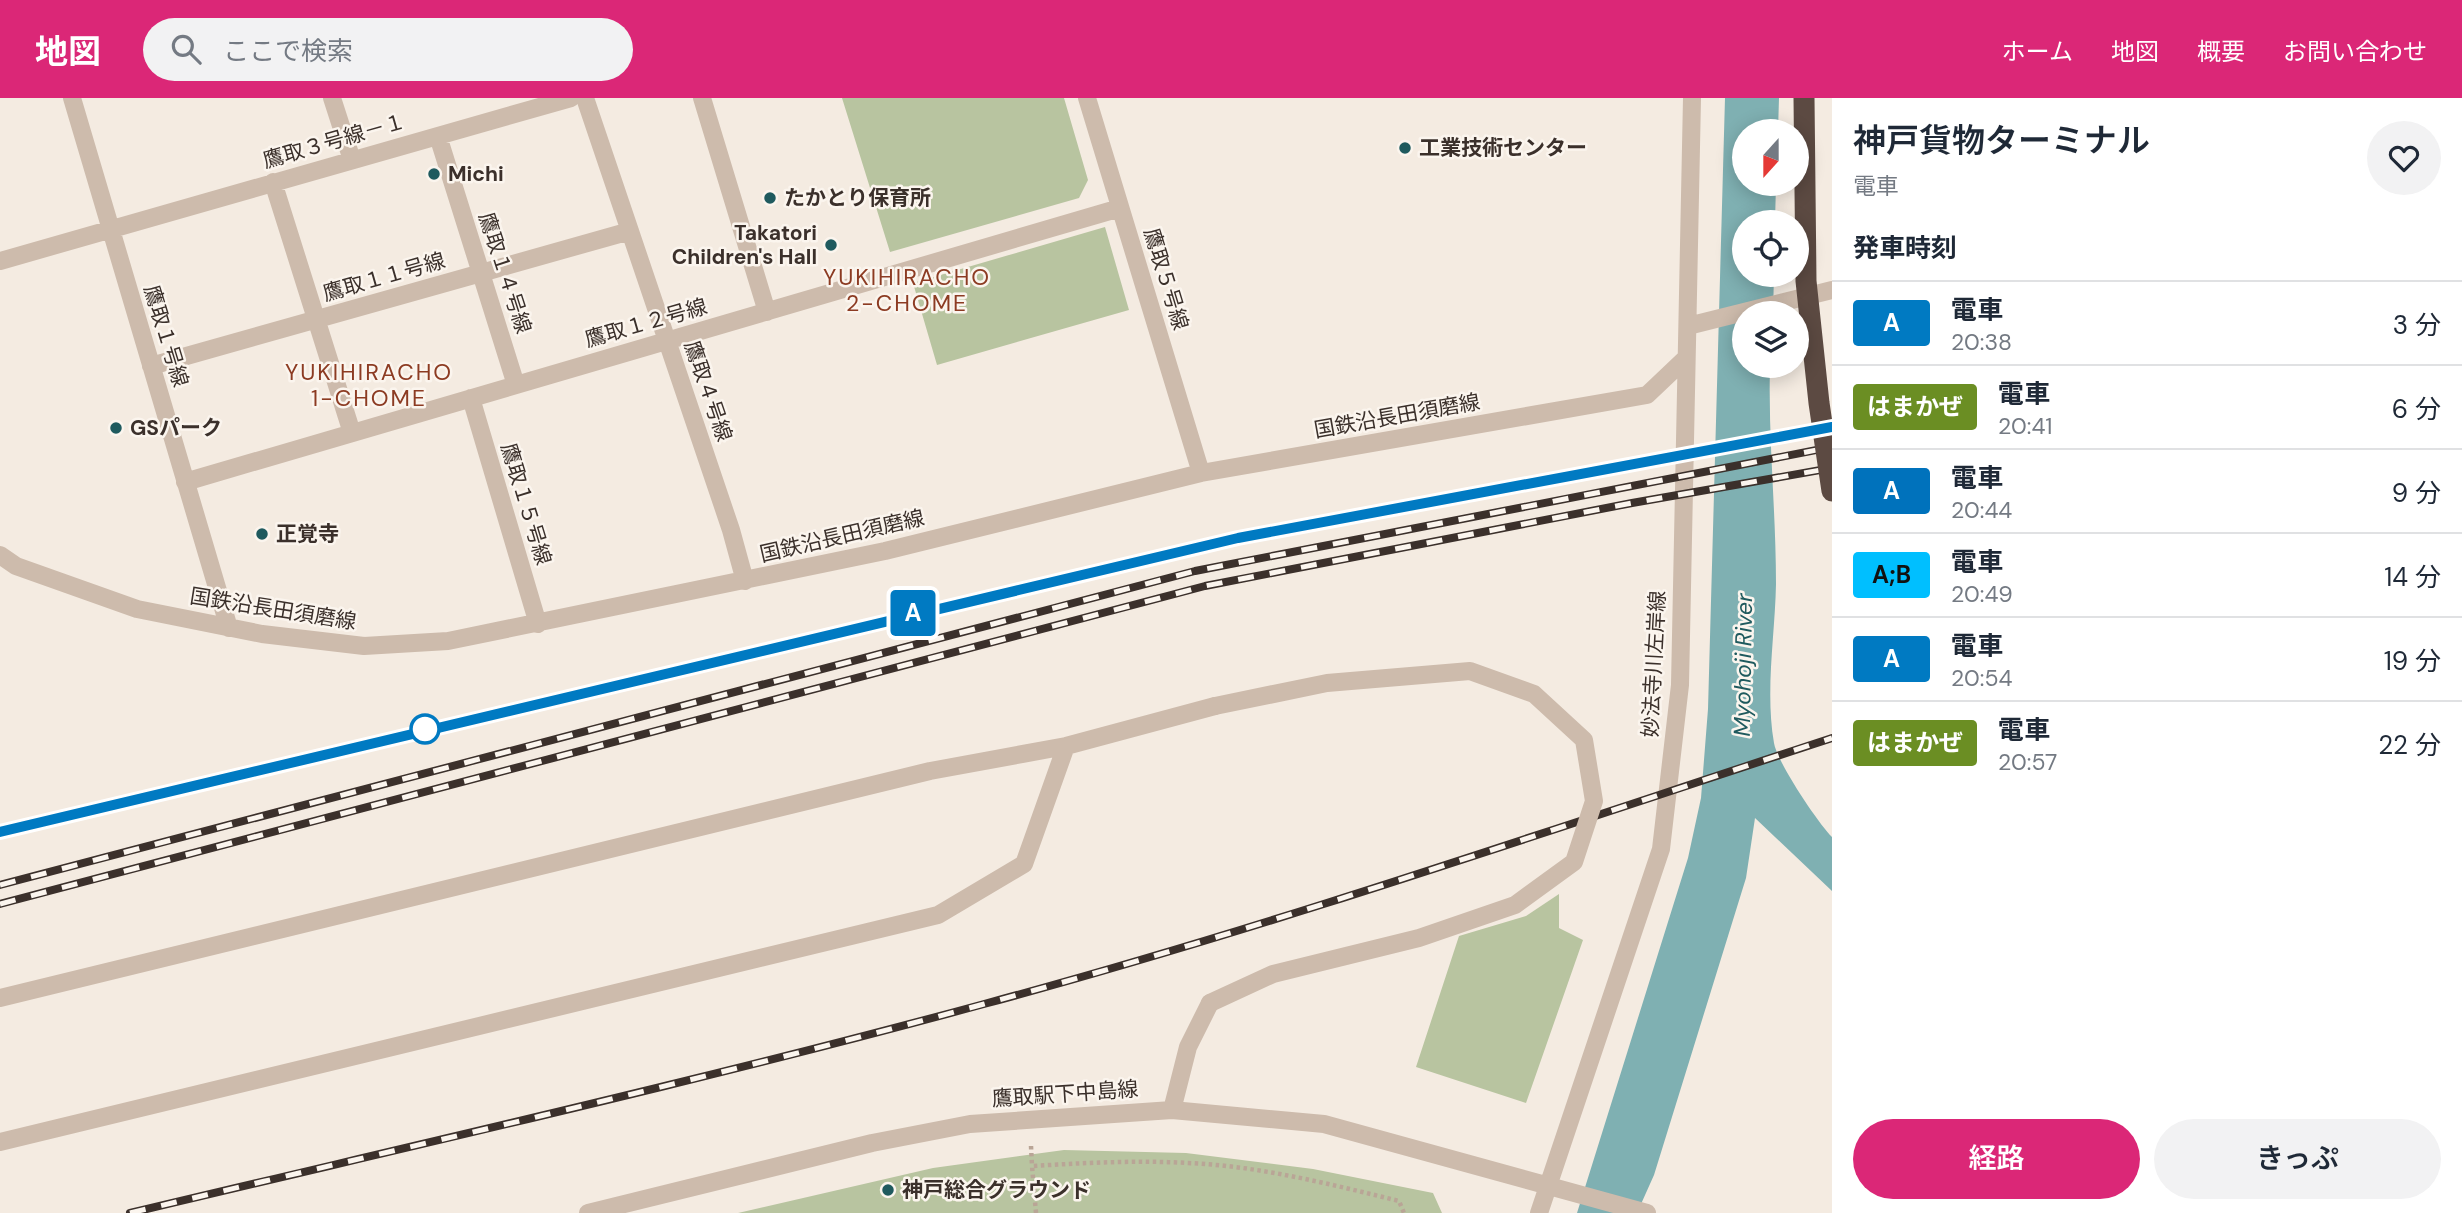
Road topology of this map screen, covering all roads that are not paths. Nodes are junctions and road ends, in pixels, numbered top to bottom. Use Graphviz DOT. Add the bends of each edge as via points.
graph roads {
  1 [pos="72,98"];
  2 [pos="332,98"];
  3 [pos="571,98"];
  4 [pos="584,98"];
  5 [pos="702,98"];
  6 [pos="1087,98"];
  7 [pos="1692,98"];
  8 [pos="1804,98"];
  9 [pos="438,136"];
  10 [pos="352,160"];
  11 [pos="274,182"];
  12 [pos="1120,208"];
  13 [pos="110,228"];
  14 [pos="630,231"];
  15 [pos="0,261"];
  16 [pos="481,273"];
  17 [pos="1832,290"];
  18 [pos="767,312"];
  19 [pos="316,319"];
  20 [pos="1688,326"];
  21 [pos="667,341"];
  22 [pos="1686,358"];
  23 [pos="151,366"];
  24 [pos="516,385"];
  25 [pos="471,398"];
  26 [pos="352,433"];
  27 [pos="1201,473"];
  28 [pos="186,482"];
  29 [pos="1832,491"];
  30 [pos="0,555"];
  31 [pos="745,581"];
  32 [pos="538,624"];
  33 [pos="229,628"];
  34 [pos="1066,747"];
  35 [pos="0,998"];
  36 [pos="1172,1110"];
  37 [pos="0,1142"];
  38 [pos="1548,1184"];
  39 [pos="588,1213"];
  40 [pos="1539,1213"];
  41 [pos="1647,1213"];
  1 -- 13 [label="street, 鷹取１号線"];
  2 -- 10 [label="street"];
  3 -- 9 [label="street, 鷹取３号線－１"];
  4 -- 14 [label="street, 鷹取４号線"];
  5 -- 18 [label="street"];
  6 -- 12 [label="street, 鷹取５号線"];
  7 -- 20 [label="street, 妙法寺川左岸線"];
  8 -- 29 [label="highway, bridge" via="1806,281"];
  9 -- 10 [label="street, 鷹取３号線－１"];
  9 -- 16 [label="street, 鷹取１４号線"];
  10 -- 11 [label="street, 鷹取３号線－１"];
  11 -- 13 [label="street, 鷹取３号線－１"];
  11 -- 19 [label="street"];
  12 -- 18 [label="street, 鷹取１２号線"];
  12 -- 27 [label="street, 鷹取５号線"];
  13 -- 15 [label="street, 鷹取３号線－１"];
  13 -- 23 [label="street, 鷹取１号線"];
  14 -- 16 [label="street, 鷹取１１号線"];
  14 -- 21 [label="street, 鷹取４号線"];
  16 -- 19 [label="street, 鷹取１１号線"];
  16 -- 24 [label="street, 鷹取１４号線"];
  17 -- 20 [label="street"];
  18 -- 21 [label="street, 鷹取１２号線"];
  19 -- 23 [label="street, 鷹取１１号線"];
  19 -- 26 [label="street"];
  20 -- 22 [label="street, 妙法寺川左岸線"];
  21 -- 24 [label="street, 鷹取１２号線"];
  21 -- 31 [label="street, 鷹取４号線"];
  22 -- 27 [label="street, 国鉄沿長田須磨線" via="1647,395"];
  22 -- 38 [label="street, 妙法寺川左岸線" via="1680,685 1661,849"];
  23 -- 28 [label="street, 鷹取１号線"];
  24 -- 25 [label="street, 鷹取１２号線"];
  25 -- 26 [label="street, 鷹取１２号線"];
  25 -- 32 [label="street, 鷹取１５号線"];
  26 -- 28 [label="street, 鷹取１２号線"];
  27 -- 31 [label="street, 国鉄沿長田須磨線"];
  28 -- 33 [label="street, 鷹取１号線"];
  30 -- 33 [label="street, 国鉄沿長田須磨線" via="16,566 137,609"];
  31 -- 32 [label="street, 国鉄沿長田須磨線"];
  32 -- 33 [label="street, 国鉄沿長田須磨線" via="448,641 364,646"];
  34 -- 35 [label="street" via="930,771"];
  34 -- 36 [label="street, bridge" via="1216,706 1327,683 1470,671 1534,694 1584,740 1594,801 1574,862 1515,905 1419,938 1273,974 1210,1003 1188,1047"];
  34 -- 37 [label="street" via="1024,864 938,915"];
  36 -- 38 [label="street, 鷹取駅下中島線" via="1324,1124"];
  36 -- 39 [label="street, 鷹取駅下中島線" via="970,1124 872,1143"];
  38 -- 40 [label="street, 妙法寺川左岸線"];
  38 -- 41 [label="street, 鷹取駅下中島線"];
}
